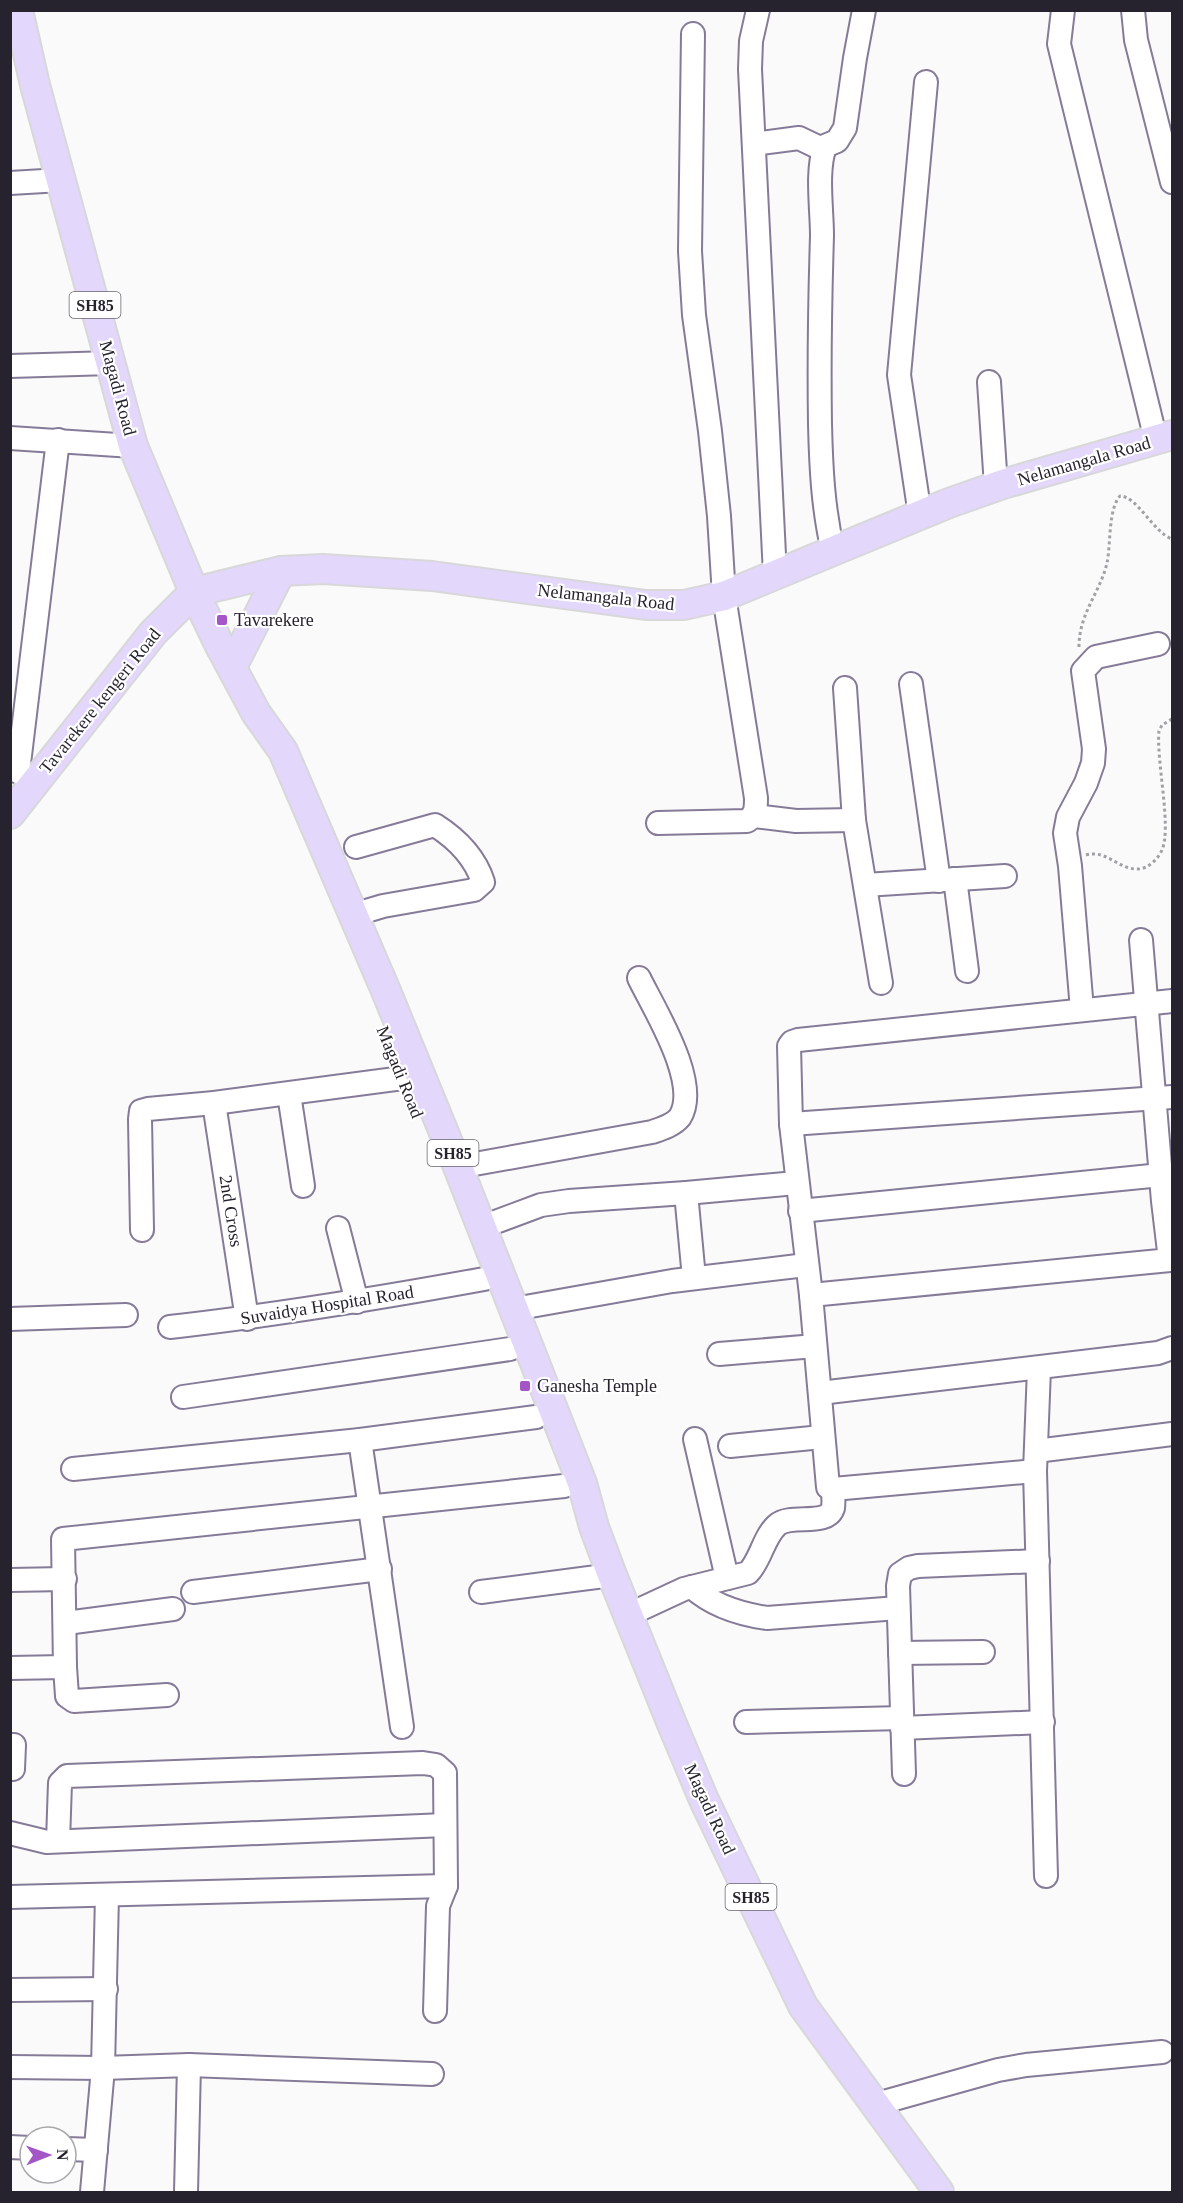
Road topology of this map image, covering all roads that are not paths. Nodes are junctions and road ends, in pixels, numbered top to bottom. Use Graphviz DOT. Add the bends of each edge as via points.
graph roads {
  1 [pos="18,10"];
  2 [pos="758,10"];
  3 [pos="864,10"];
  4 [pos="1064,10"];
  5 [pos="1133,10"];
  6 [pos="693,34"];
  7 [pos="926,82"];
  8 [pos="754,144"];
  9 [pos="824,150"];
  10 [pos="61,180"];
  11 [pos="1173,182"];
  12 [pos="10,183"];
  13 [pos="111,363"];
  14 [pos="10,366"];
  15 [pos="989,382"];
  16 [pos="10,438"];
  17 [pos="1164,438"];
  18 [pos="58,440"];
  19 [pos="133,446"];
  20 [pos="996,486"];
  21 [pos="920,515"];
  22 [pos="833,551"];
  23 [pos="281,572"];
  24 [pos="775,575"];
  25 [pos="194,592"];
  26 [pos="724,596"];
  27 [pos="1158,644"];
  28 [pos="232,667"];
  29 [pos="911,684"];
  30 [pos="845,688"];
  31 [pos="23,773"];
  32 [pos="10,814"];
  33 [pos="754,816"];
  34 [pos="854,820"];
  35 [pos="658,823"];
  36 [pos="308,830"];
  37 [pos="356,847"];
  38 [pos="1005,876"];
  39 [pos="947,880"];
  40 [pos="865,885"];
  41 [pos="354,915"];
  42 [pos="1141,940"];
  43 [pos="967,971"];
  44 [pos="639,978"];
  45 [pos="882,983"];
  46 [pos="1173,1001"];
  47 [pos="1147,1003"];
  48 [pos="1082,1010"];
  49 [pos="403,1078"];
  50 [pos="289,1094"];
  51 [pos="1164,1097"];
  52 [pos="214,1103"];
  53 [pos="791,1124"];
  54 [pos="458,1167"];
  55 [pos="1161,1175"];
  56 [pos="796,1183"];
  57 [pos="303,1186"];
  58 [pos="686,1193"];
  59 [pos="1168,1201"];
  60 [pos="800,1210"];
  61 [pos="482,1227"];
  62 [pos="338,1228"];
  63 [pos="142,1230"];
  64 [pos="806,1265"];
  65 [pos="1171,1270"];
  66 [pos="693,1278"];
  67 [pos="484,1279"];
  68 [pos="811,1295"];
  69 [pos="357,1302"];
  70 [pos="514,1309"];
  71 [pos="126,1316"];
  72 [pos="10,1319"];
  73 [pos="247,1319"];
  74 [pos="170,1328"];
  75 [pos="815,1346"];
  76 [pos="1173,1348"];
  77 [pos="510,1349"];
  78 [pos="719,1354"];
  79 [pos="1039,1369"];
  80 [pos="820,1393"];
  81 [pos="183,1397"];
  82 [pos="536,1417"];
  83 [pos="1173,1434"];
  84 [pos="822,1437"];
  85 [pos="695,1439"];
  86 [pos="360,1440"];
  87 [pos="730,1446"];
  88 [pos="1035,1461"];
  89 [pos="73,1469"];
  90 [pos="564,1486"];
  91 [pos="834,1489"];
  92 [pos="371,1507"];
  93 [pos="594,1527"];
  94 [pos="1038,1561"];
  95 [pos="380,1569"];
  96 [pos="612,1575"];
  97 [pos="727,1578"];
  98 [pos="64,1579"];
  99 [pos="10,1580"];
  100 [pos="692,1587"];
  101 [pos="481,1592"];
  102 [pos="193,1593"];
  103 [pos="898,1608"];
  104 [pos="173,1610"];
  105 [pos="628,1615"];
  106 [pos="66,1623"];
  107 [pos="983,1652"];
  108 [pos="900,1653"];
  109 [pos="65,1667"];
  110 [pos="10,1668"];
  111 [pos="167,1695"];
  112 [pos="746,1722"];
  113 [pos="1043,1722"];
  114 [pos="902,1723"];
  115 [pos="402,1727"];
  116 [pos="10,1745"];
  117 [pos="13,1769"];
  118 [pos="903,1774"];
  119 [pos="445,1825"];
  120 [pos="10,1833"];
  121 [pos="58,1841"];
  122 [pos="1046,1876"];
  123 [pos="446,1886"];
  124 [pos="107,1895"];
  125 [pos="10,1897"];
  126 [pos="106,1989"];
  127 [pos="10,1990"];
  128 [pos="435,2012"];
  129 [pos="1162,2052"];
  130 [pos="189,2065"];
  131 [pos="10,2067"];
  132 [pos="103,2068"];
  133 [pos="432,2074"];
  134 [pos="873,2105"];
  135 [pos="78,2150"];
  136 [pos="96,2151"];
  137 [pos="92,2193"];
  138 [pos="186,2193"];
  139 [pos="939,2193"];
  1 -- 10 [label="main road, Magadi Road / SH85"];
  2 -- 8 [label="street" via="750,69"];
  3 -- 9 [label="street" via="845,128 837,141"];
  4 -- 17 [label="street" via="1059,44"];
  5 -- 11 [label="street" via="1136,40"];
  6 -- 26 [label="street" via="690,251"];
  7 -- 21 [label="street" via="899,375"];
  8 -- 9 [label="street" via="799,138"];
  8 -- 24 [label="street"];
  9 -- 22 [label="street" via="820,162 819,382 824,506"];
  10 -- 12 [label="street"];
  10 -- 13 [label="main road, Magadi Road / SH85"];
  13 -- 14 [label="street"];
  13 -- 19 [label="main road, Magadi Road / SH85"];
  15 -- 20 [label="street"];
  16 -- 18 [label="street"];
  17 -- 20 [label="main road, Nelamangala Road"];
  18 -- 19 [label="street"];
  18 -- 31 [label="street"];
  19 -- 25 [label="main road, Magadi Road / SH85"];
  20 -- 21 [label="main road, Nelamangala Road"];
  21 -- 22 [label="main road, Nelamangala Road"];
  22 -- 24 [label="main road, Nelamangala Road"];
  23 -- 25 [label="main road, Nelamangala Road"];
  23 -- 26 [label="main road, Nelamangala Road" via="323,569 432,576 646,605 684,605"];
  23 -- 28 [label="main road"];
  24 -- 26 [label="main road, Nelamangala Road"];
  25 -- 28 [label="main road, Magadi Road / SH85"];
  25 -- 31 [label="main road, Tavarekere kengeri Road"];
  26 -- 33 [label="street" via="756,798"];
  27 -- 48 [label="street" via="1096,657 1083,671 1094,749 1090,774 1065,826"];
  28 -- 36 [label="main road, Magadi Road / SH85" via="256,713 267,754"];
  29 -- 39 [label="street"];
  30 -- 34 [label="street"];
  31 -- 32 [label="main road, Tavarekere kengeri Road"];
  33 -- 34 [label="street" via="796,821"];
  33 -- 35 [label="street" via="736,823"];
  34 -- 40 [label="street"];
  36 -- 41 [label="main road, Magadi Road / SH85"];
  36 -- 49 [label="main road, Magadi Road / SH85"];
  37 -- 41 [label="street" via="435,825 452,835 478,865 483,882 474,890"];
  38 -- 39 [label="street"];
  39 -- 40 [label="street"];
  39 -- 43 [label="street"];
  40 -- 45 [label="street"];
  41 -- 54 [label="main road, Magadi Road / SH85"];
  42 -- 47 [label="street"];
  44 -- 54 [label="street" via="677,1056 685,1100 680,1117 652,1132"];
  46 -- 47 [label="street"];
  47 -- 48 [label="street"];
  47 -- 51 [label="street"];
  48 -- 53 [label="street" via="792,1042 787,1053"];
  49 -- 50 [label="street"];
  49 -- 67 [label="main road, Magadi Road / SH85"];
  50 -- 52 [label="street"];
  50 -- 57 [label="street"];
  51 -- 53 [label="street"];
  51 -- 55 [label="street"];
  52 -- 63 [label="street" via="141,1111"];
  52 -- 73 [label="street, 2nd Cross"];
  53 -- 56 [label="street"];
  54 -- 61 [label="main road, Magadi Road / SH85"];
  55 -- 59 [label="street"];
  55 -- 60 [label="street"];
  56 -- 58 [label="street"];
  56 -- 60 [label="street"];
  58 -- 61 [label="street" via="541,1205"];
  58 -- 66 [label="street"];
  59 -- 65 [label="street"];
  60 -- 64 [label="street"];
  61 -- 70 [label="main road, Magadi Road / SH85"];
  62 -- 69 [label="street"];
  64 -- 66 [label="street"];
  64 -- 68 [label="street"];
  65 -- 68 [label="street"];
  66 -- 70 [label="street"];
  67 -- 69 [label="street, Suvaidya Hospital Road"];
  67 -- 77 [label="main road, Magadi Road / SH85"];
  68 -- 75 [label="street"];
  69 -- 73 [label="street, Suvaidya Hospital Road"];
  70 -- 93 [label="main road, Magadi Road / SH85" via="582,1483"];
  71 -- 72 [label="street"];
  73 -- 74 [label="street, Suvaidya Hospital Road"];
  75 -- 78 [label="street"];
  75 -- 80 [label="street"];
  76 -- 79 [label="street"];
  77 -- 81 [label="street"];
  77 -- 82 [label="main road, Magadi Road / SH85"];
  79 -- 80 [label="street"];
  79 -- 88 [label="street"];
  80 -- 84 [label="street"];
  82 -- 86 [label="street"];
  82 -- 90 [label="main road, Magadi Road / SH85"];
  83 -- 88 [label="street"];
  84 -- 87 [label="street"];
  84 -- 91 [label="street" via="827,1485"];
  85 -- 97 [label="street"];
  86 -- 89 [label="street"];
  86 -- 92 [label="street"];
  88 -- 91 [label="street"];
  88 -- 94 [label="street"];
  90 -- 92 [label="street"];
  90 -- 93 [label="main road, Magadi Road / SH85"];
  91 -- 97 [label="street" via="832,1509 827,1515 778,1524 754,1568"];
  92 -- 95 [label="street"];
  92 -- 98 [label="street" via="63,1539"];
  93 -- 96 [label="main road, Magadi Road / SH85"];
  94 -- 103 [label="street" via="909,1568 898,1578"];
  94 -- 113 [label="street"];
  95 -- 102 [label="street"];
  95 -- 115 [label="street"];
  96 -- 101 [label="street"];
  96 -- 105 [label="main road, Magadi Road / SH85"];
  97 -- 100 [label="street"];
  98 -- 99 [label="street"];
  98 -- 106 [label="street"];
  100 -- 103 [label="street" via="713,1604 767,1618"];
  100 -- 105 [label="street"];
  103 -- 108 [label="street"];
  104 -- 106 [label="street"];
  105 -- 134 [label="main road, Magadi Road / SH85" via="704,1800 804,2006"];
  106 -- 109 [label="street"];
  107 -- 108 [label="street"];
  108 -- 114 [label="street"];
  109 -- 110 [label="street"];
  109 -- 111 [label="street" via="67,1696 74,1701"];
  112 -- 114 [label="street"];
  113 -- 114 [label="street"];
  113 -- 122 [label="street"];
  114 -- 118 [label="street"];
  116 -- 117 [label="street" via="14,1744"];
  119 -- 121 [label="street"];
  119 -- 121 [label="street" via="445,1773 430,1764 81,1774 67,1776 60,1783"];
  119 -- 123 [label="street"];
  120 -- 121 [label="street"];
  123 -- 124 [label="street"];
  123 -- 128 [label="street" via="437,1917"];
  124 -- 125 [label="street"];
  124 -- 126 [label="street"];
  126 -- 127 [label="street"];
  126 -- 132 [label="street"];
  129 -- 134 [label="street" via="975,2074"];
  130 -- 132 [label="street"];
  130 -- 133 [label="street"];
  130 -- 138 [label="street"];
  131 -- 132 [label="street"];
  132 -- 136 [label="street"];
  134 -- 139 [label="main road, Magadi Road / SH85"];
  135 -- 136 [label="street"];
  136 -- 137 [label="street"];
}
